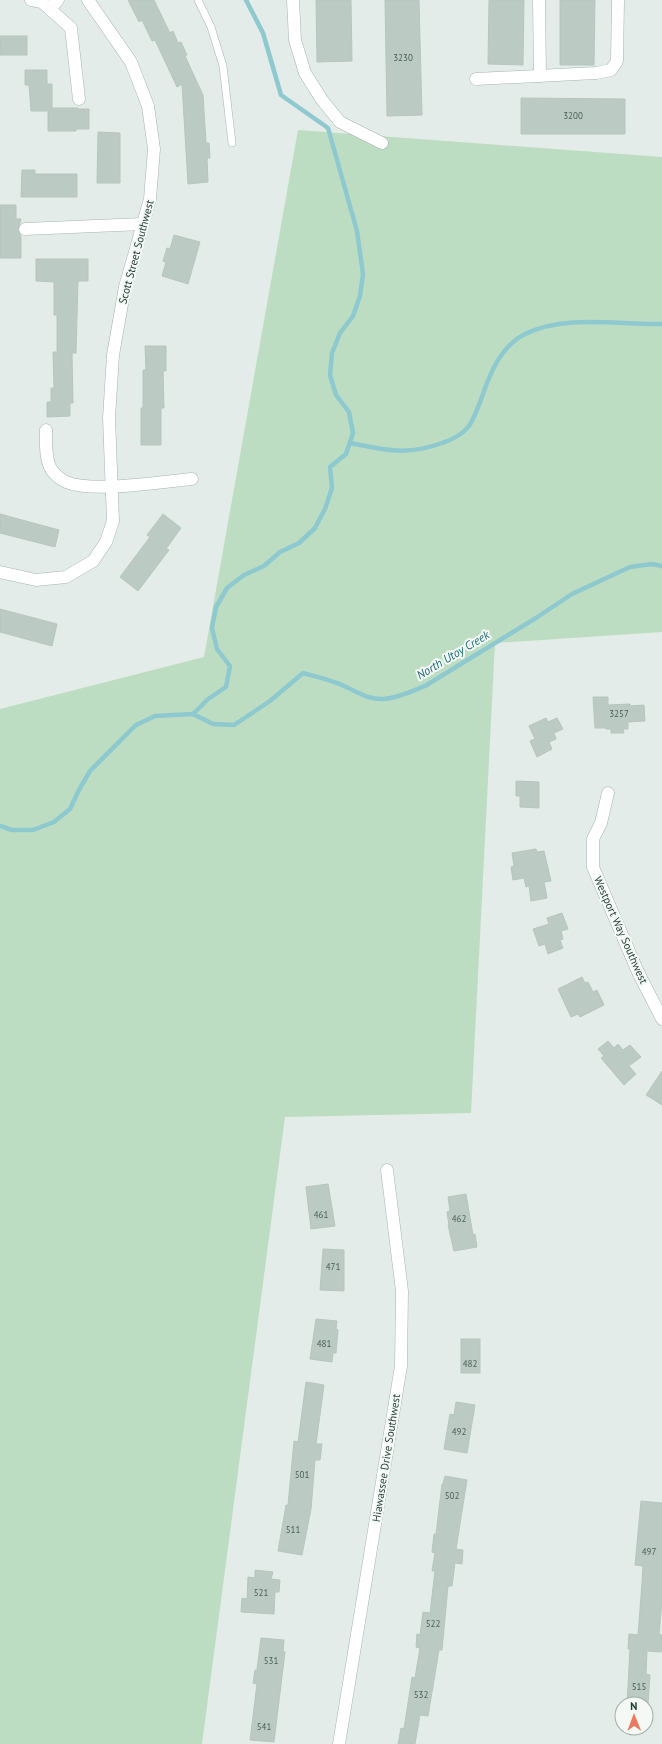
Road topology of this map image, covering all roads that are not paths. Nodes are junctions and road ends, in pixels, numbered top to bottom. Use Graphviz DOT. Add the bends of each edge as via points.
graph roads {
  1 [pos="31,0"];
  2 [pos="88,0"];
  3 [pos="198,0"];
  4 [pos="293,0"];
  5 [pos="539,0"];
  6 [pos="618,0"];
  7 [pos="54,5"];
  8 [pos="540,76"];
  9 [pos="476,79"];
  10 [pos="79,99"];
  11 [pos="232,143"];
  12 [pos="382,143"];
  13 [pos="143,224"];
  14 [pos="25,229"];
  15 [pos="46,430"];
  16 [pos="192,479"];
  17 [pos="112,487"];
  18 [pos="0,572"];
  19 [pos="608,793"];
  20 [pos="662,1019"];
  21 [pos="387,1170"];
  22 [pos="339,1744"];
  1 -- 7 [label="street"];
  2 -- 13 [label="street, Scott Street Southwest" via="131,62 148,106 154,149 150,199"];
  3 -- 11 [label="lane" via="211,27 223,66"];
  4 -- 12 [label="street" via="295,40 306,73 314,86 340,122"];
  5 -- 8 [label="street"];
  6 -- 8 [label="street" via="616,61 611,70"];
  7 -- 10 [label="street" via="71,28"];
  8 -- 9 [label="street"];
  13 -- 14 [label="street"];
  13 -- 17 [label="street, Scott Street Southwest" via="125,287 113,355 110,418"];
  15 -- 17 [label="street" via="50,468 57,476 65,482 84,486"];
  16 -- 17 [label="street"];
  17 -- 18 [label="street, Scott Street Southwest" via="113,521 106,542 93,561 66,577 36,580"];
  19 -- 20 [label="street, Westport Way Southwest" via="601,823 593,839 593,868 638,972"];
  21 -- 22 [label="street, Hiawassee Drive Southwest" via="402,1291 401,1366"];
}
